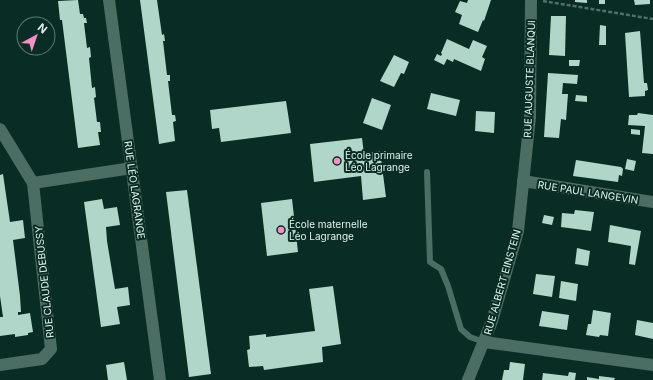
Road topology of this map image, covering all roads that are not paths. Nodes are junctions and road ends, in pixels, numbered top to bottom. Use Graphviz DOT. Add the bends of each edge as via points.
graph roads {
  1 [pos="109,0"];
  2 [pos="531,0"];
  3 [pos="0,129"];
  4 [pos="132,168"];
  5 [pos="427,172"];
  6 [pos="523,181"];
  7 [pos="33,183"];
  8 [pos="653,202"];
  9 [pos="484,342"];
  10 [pos="0,365"];
  11 [pos="653,365"];
  12 [pos="160,380"];
  13 [pos="468,380"];
  1 -- 4 [label="street, RUE LÉO LAGRANGE"];
  2 -- 6 [label="street, RUE AUGUSTE BLANQUI" via="530,117"];
  3 -- 7 [label="street, RUE CLAUDE DEBUSSY"];
  4 -- 7 [label="street"];
  4 -- 12 [label="street, RUE LÉO LAGRANGE"];
  5 -- 9 [label="lane" via="430,262 441,269 461,329 470,337"];
  6 -- 8 [label="street, RUE PAUL LANGEVIN"];
  6 -- 9 [label="street, RUE ALBERT EINSTEIN" via="518,231"];
  7 -- 10 [label="street, RUE CLAUDE DEBUSSY" via="51,349 42,359"];
  9 -- 11 [label="street"];
  9 -- 13 [label="street, RUE ALBERT EINSTEIN"];
}
